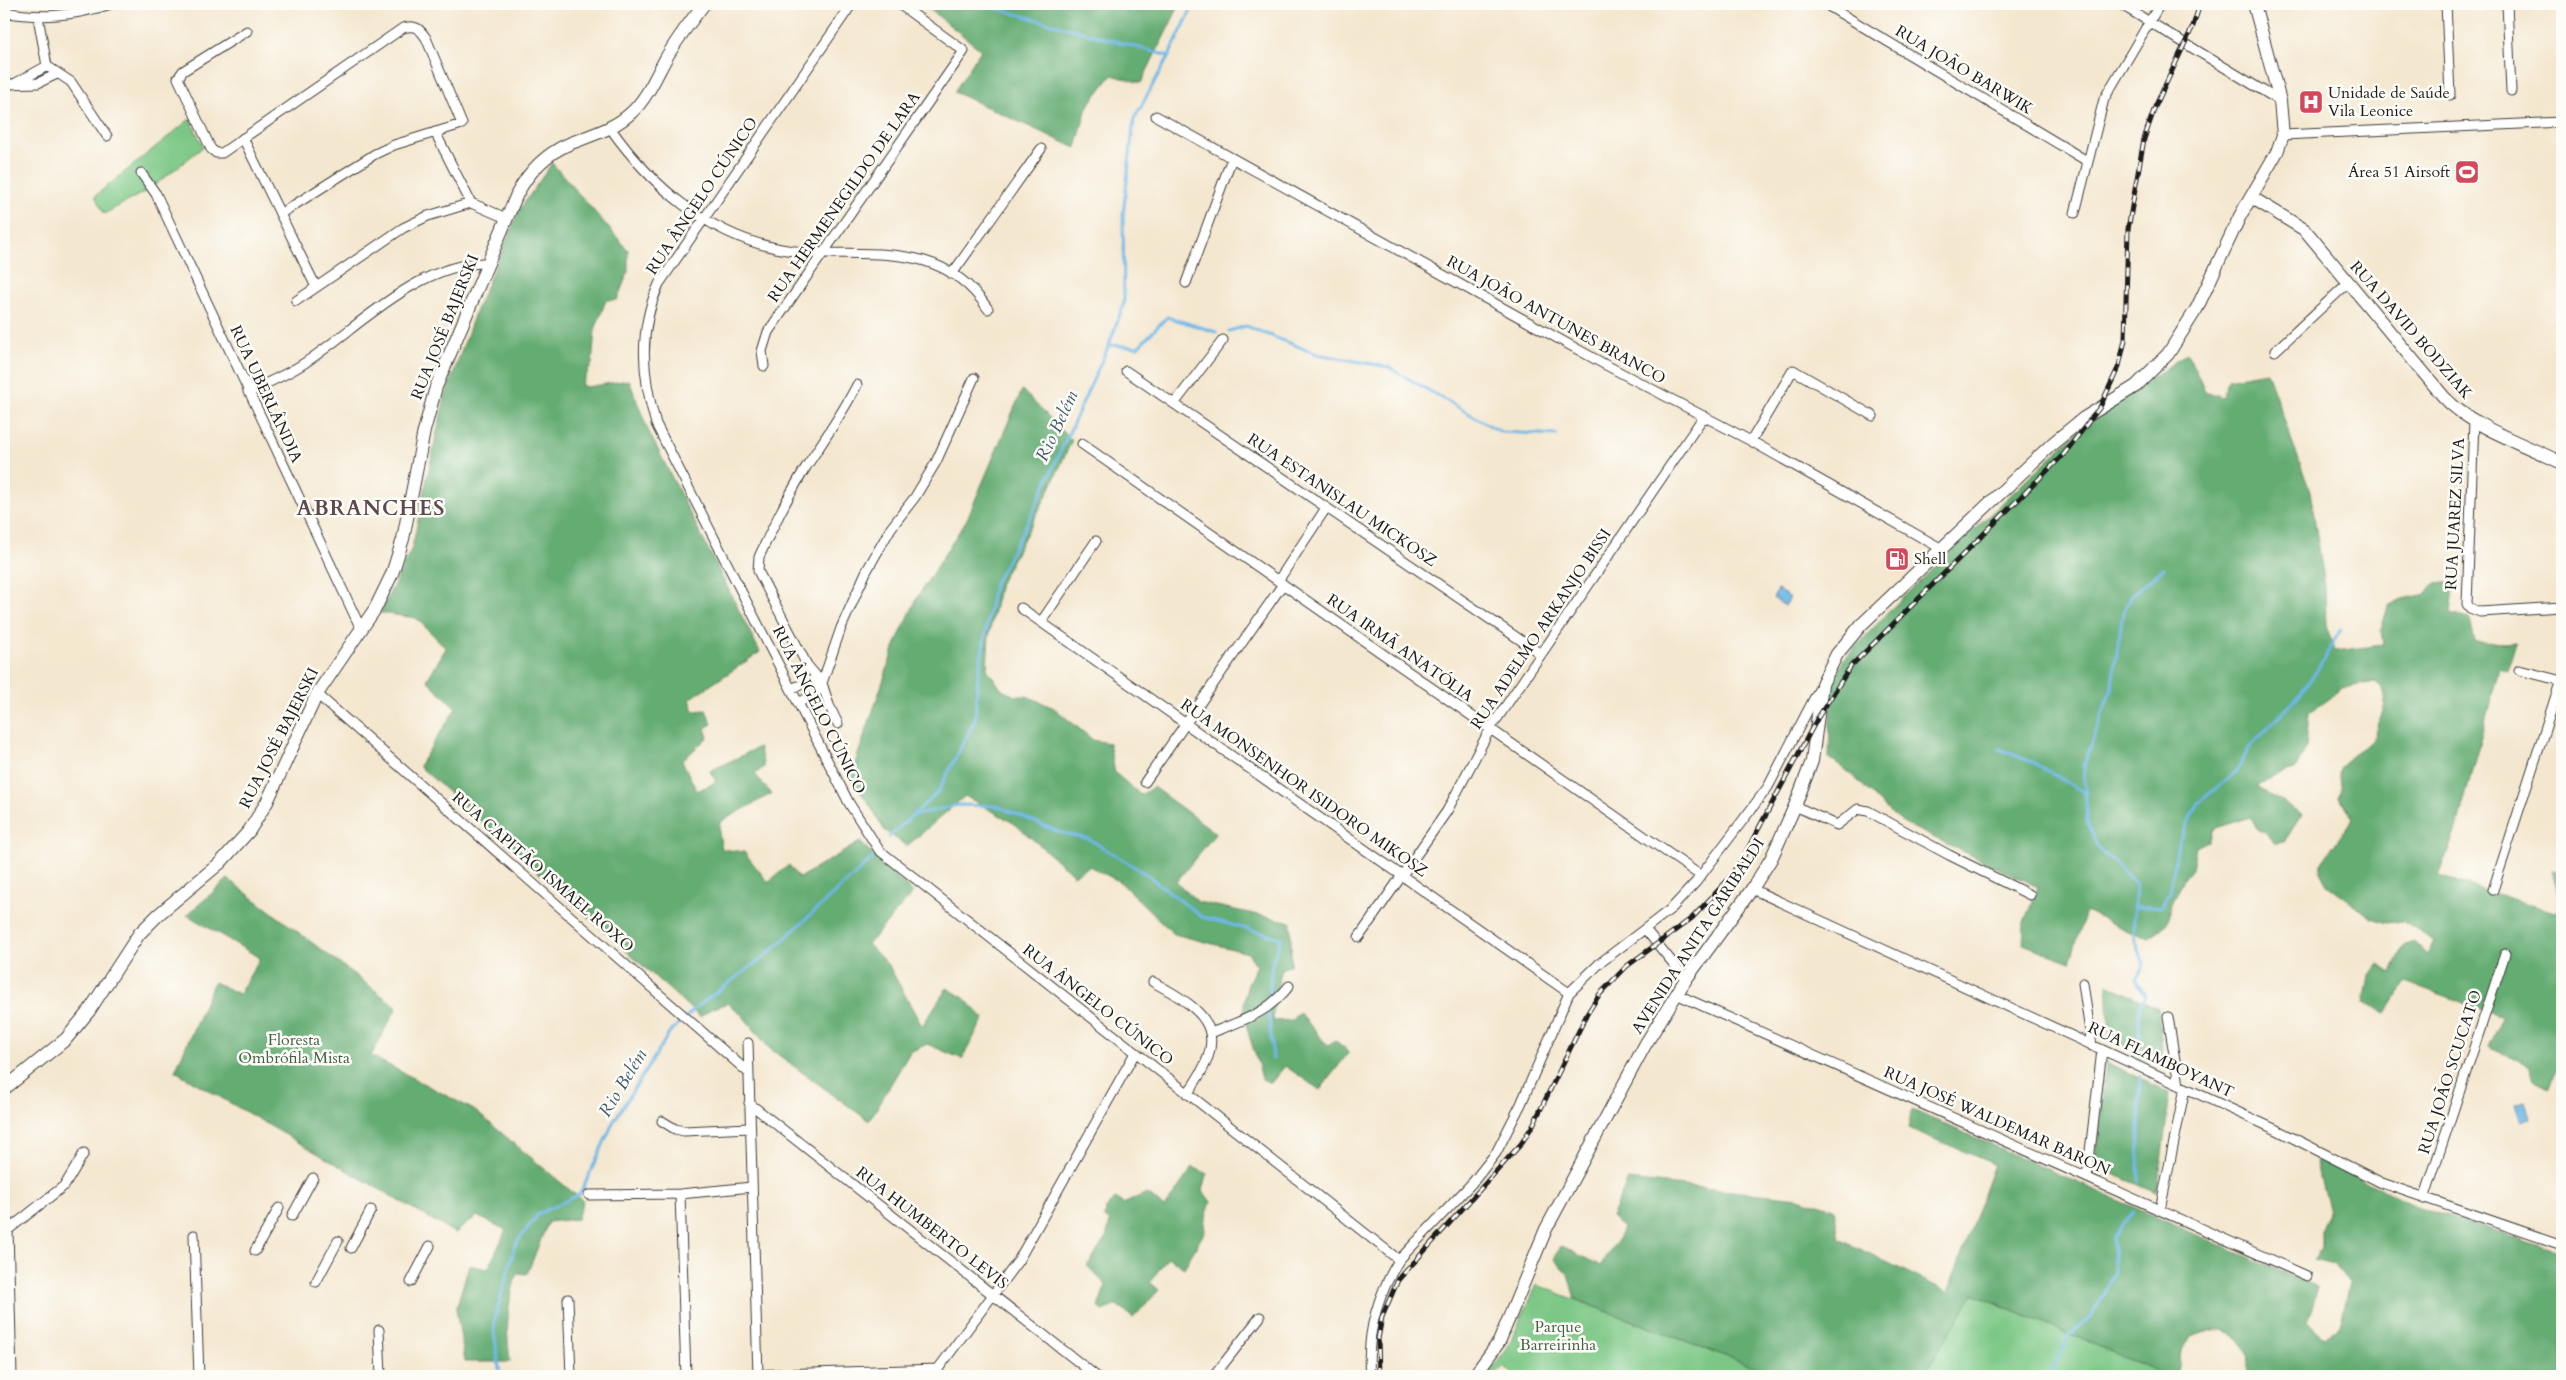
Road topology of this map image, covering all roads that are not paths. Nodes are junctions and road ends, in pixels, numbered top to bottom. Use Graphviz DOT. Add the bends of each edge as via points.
graph roads {
  1 [pos="111,4"];
  2 [pos="704,4"];
  3 [pos="852,4"];
  4 [pos="899,4"];
  5 [pos="1826,4"];
  6 [pos="2120,4"];
  7 [pos="2160,4"];
  8 [pos="2254,4"];
  9 [pos="2446,4"];
  10 [pos="2507,4"];
  11 [pos="4,12"];
  12 [pos="38,17"];
  13 [pos="2151,22"];
  14 [pos="247,31"];
  15 [pos="47,66"];
  16 [pos="57,74"];
  17 [pos="8,84"];
  18 [pos="2511,91"];
  19 [pos="2450,95"];
  20 [pos="2280,101"];
  21 [pos="1156,116"];
  22 [pos="2562,122"];
  23 [pos="611,129"];
  24 [pos="435,132"];
  25 [pos="2283,135"];
  26 [pos="108,136"];
  27 [pos="243,138"];
  28 [pos="1041,149"];
  29 [pos="1232,158"];
  30 [pos="2087,161"];
  31 [pos="141,173"];
  32 [pos="2251,197"];
  33 [pos="471,203"];
  34 [pos="280,214"];
  35 [pos="2075,214"];
  36 [pos="506,218"];
  37 [pos="703,218"];
  38 [pos="823,253"];
  39 [pos="488,263"];
  40 [pos="952,274"];
  41 [pos="2349,282"];
  42 [pos="1186,283"];
  43 [pos="316,287"];
  44 [pos="296,300"];
  45 [pos="988,309"];
  46 [pos="1223,340"];
  47 [pos="2275,351"];
  48 [pos="764,366"];
  49 [pos="1126,371"];
  50 [pos="974,378"];
  51 [pos="858,385"];
  52 [pos="248,392"];
  53 [pos="1174,404"];
  54 [pos="1704,416"];
  55 [pos="1873,416"];
  56 [pos="2474,421"];
  57 [pos="1751,441"];
  58 [pos="1082,444"];
  59 [pos="2562,462"];
  60 [pos="1326,508"];
  61 [pos="1096,541"];
  62 [pos="1942,549"];
  63 [pos="1280,582"];
  64 [pos="2562,607"];
  65 [pos="1021,608"];
  66 [pos="1042,622"];
  67 [pos="361,629"];
  68 [pos="1541,654"];
  69 [pos="2519,670"];
  70 [pos="2562,680"];
  71 [pos="822,683"];
  72 [pos="1822,684"];
  73 [pos="791,689"];
  74 [pos="317,694"];
  75 [pos="798,703"];
  76 [pos="838,724"];
  77 [pos="1186,724"];
  78 [pos="1490,729"];
  79 [pos="1145,782"];
  80 [pos="1795,806"];
  81 [pos="1402,875"];
  82 [pos="1701,876"];
  83 [pos="1752,890"];
  84 [pos="2493,890"];
  85 [pos="2030,895"];
  86 [pos="1645,929"];
  87 [pos="1359,937"];
  88 [pos="2505,954"];
  89 [pos="1686,979"];
  90 [pos="1153,982"];
  91 [pos="2083,983"];
  92 [pos="1289,986"];
  93 [pos="1569,993"];
  94 [pos="1676,994"];
  95 [pos="2168,1017"];
  96 [pos="1211,1033"];
  97 [pos="748,1043"];
  98 [pos="2092,1046"];
  99 [pos="2102,1050"];
  100 [pos="1135,1053"];
  101 [pos="749,1072"];
  102 [pos="2182,1086"];
  103 [pos="4,1089"];
  104 [pos="1187,1094"];
  105 [pos="749,1103"];
  106 [pos="662,1121"];
  107 [pos="750,1128"];
  108 [pos="84,1152"];
  109 [pos="2087,1177"];
  110 [pos="314,1178"];
  111 [pos="752,1187"];
  112 [pos="680,1194"];
  113 [pos="589,1195"];
  114 [pos="2424,1199"];
  115 [pos="279,1208"];
  116 [pos="372,1210"];
  117 [pos="2160,1210"];
  118 [pos="292,1216"];
  119 [pos="6,1230"];
  120 [pos="194,1235"];
  121 [pos="338,1241"];
  122 [pos="2562,1245"];
  123 [pos="430,1246"];
  124 [pos="351,1248"];
  125 [pos="255,1251"];
  126 [pos="1399,1260"];
  127 [pos="2307,1276"];
  128 [pos="316,1282"];
  129 [pos="411,1282"];
  130 [pos="994,1295"];
  131 [pos="568,1299"];
  132 [pos="1260,1317"];
  133 [pos="380,1330"];
  134 [pos="938,1372"];
  135 [pos="850,1374"];
  136 [pos="12,1376"];
  137 [pos="199,1376"];
  138 [pos="381,1376"];
  139 [pos="571,1376"];
  140 [pos="686,1376"];
  141 [pos="713,1376"];
  142 [pos="758,1376"];
  143 [pos="1096,1376"];
  144 [pos="1214,1376"];
  145 [pos="1370,1376"];
  146 [pos="1474,1376"];
  1 -- 12 [label="street" via="72,15"];
  2 -- 23 [label="main road, RUA JOSÉ BAJERSKI" via="675,44 645,96"];
  3 -- 37 [label="street, RUA ÂNGELO CÚNICO"];
  4 -- 38 [label="street, RUA HERMENEGILDO DE LARA" via="964,51"];
  5 -- 30 [label="street, RUA JOÃO BARWIK"];
  6 -- 13 [label="street"];
  7 -- 13 [label="street"];
  8 -- 20 [label="main road, AVENIDA ANITA GARIBALDI"];
  9 -- 19 [label="street"];
  10 -- 18 [label="street"];
  11 -- 12 [label="street"];
  12 -- 15 [label="street"];
  13 -- 20 [label="street"];
  13 -- 30 [label="street" via="2104,99"];
  14 -- 27 [label="street" via="183,71 178,78 213,152 222,153"];
  15 -- 16 [label="street"];
  15 -- 17 [label="street"];
  16 -- 17 [label="street" via="38,83"];
  16 -- 26 [label="street" via="72,82"];
  20 -- 25 [label="main road, AVENIDA ANITA GARIBALDI"];
  21 -- 29 [label="street, RUA JOÃO ANTUNES BRANCO"];
  22 -- 25 [label="street"];
  23 -- 36 [label="main road, RUA JOSÉ BAJERSKI" via="570,144 540,163 522,183"];
  23 -- 37 [label="street" via="653,180"];
  24 -- 27 [label="street" via="462,124 426,38 420,30 410,26"];
  24 -- 33 [label="street"];
  24 -- 34 [label="street" via="375,154"];
  25 -- 32 [label="main road, AVENIDA ANITA GARIBALDI" via="2273,161"];
  27 -- 34 [label="street"];
  28 -- 40 [label="street"];
  29 -- 42 [label="street"];
  29 -- 54 [label="street, RUA JOÃO ANTUNES BRANCO"];
  30 -- 35 [label="street"];
  31 -- 52 [label="street, RUA UBERLÂNDIA" via="156,194"];
  32 -- 41 [label="main road, RUA DAVID BODZIAK" via="2305,230"];
  32 -- 62 [label="main road, AVENIDA ANITA GARIBALDI" via="2231,233 2198,308 2156,368 2136,386 2070,428"];
  33 -- 36 [label="street"];
  33 -- 43 [label="street" via="428,216 404,228"];
  34 -- 43 [label="street"];
  36 -- 39 [label="main road, RUA JOSÉ BAJERSKI"];
  37 -- 38 [label="street" via="759,244"];
  37 -- 73 [label="street, RUA ÂNGELO CÚNICO" via="668,268 650,303 642,347 648,394 666,446"];
  38 -- 40 [label="street" via="906,256"];
  38 -- 48 [label="street, RUA HERMENEGILDO DE LARA" via="768,332 762,351"];
  39 -- 52 [label="street" via="456,266 422,280 309,360"];
  39 -- 67 [label="main road, RUA JOSÉ BAJERSKI" via="436,387 398,558 384,593"];
  40 -- 45 [label="street" via="974,291"];
  41 -- 47 [label="street"];
  41 -- 56 [label="main road, RUA DAVID BODZIAK" via="2449,403"];
  43 -- 44 [label="street"];
  46 -- 53 [label="street"];
  49 -- 53 [label="street, RUA ESTANISLAU MICKOSZ"];
  50 -- 71 [label="street" via="932,469 891,528 866,572 847,613"];
  51 -- 71 [label="street" via="783,508 757,564 806,665"];
  52 -- 67 [label="street, RUA UBERLÂNDIA"];
  53 -- 60 [label="street, RUA ESTANISLAU MICKOSZ"];
  54 -- 57 [label="street, RUA JOÃO ANTUNES BRANCO"];
  54 -- 68 [label="street, RUA ADELMO ARKANJO BISSI"];
  55 -- 57 [label="street" via="1792,370"];
  56 -- 59 [label="main road, RUA DAVID BODZIAK"];
  56 -- 64 [label="street, RUA JUAREZ SILVA" via="2466,598 2470,608 2480,612"];
  57 -- 62 [label="street, RUA JOÃO ANTUNES BRANCO"];
  58 -- 63 [label="street, RUA IRMÃ ANATÓLIA"];
  60 -- 63 [label="street"];
  60 -- 68 [label="street, RUA ESTANISLAU MICKOSZ"];
  61 -- 66 [label="street"];
  62 -- 72 [label="main road, AVENIDA ANITA GARIBALDI" via="1847,641"];
  63 -- 77 [label="street"];
  63 -- 78 [label="street, RUA IRMÃ ANATÓLIA"];
  65 -- 66 [label="street, RUA MONSENHOR ISIDORO MIKOSZ"];
  66 -- 77 [label="street, RUA MONSENHOR ISIDORO MIKOSZ"];
  67 -- 74 [label="main road, RUA JOSÉ BAJERSKI"];
  68 -- 78 [label="street, RUA ADELMO ARKANJO BISSI"];
  69 -- 70 [label="street"];
  70 -- 84 [label="street"];
  71 -- 73 [label="street" via="809,680"];
  71 -- 75 [label="street" via="816,693"];
  71 -- 76 [label="street"];
  72 -- 80 [label="main road, AVENIDA ANITA GARIBALDI" via="1812,761"];
  72 -- 82 [label="street" via="1768,787"];
  73 -- 75 [label="street, RUA ÂNGELO CÚNICO"];
  74 -- 101 [label="street, RUA CAPITÃO ISMAEL ROXO"];
  74 -- 103 [label="main road, RUA JOSÉ BAJERSKI" via="267,802 236,847 149,923 78,1025"];
  75 -- 100 [label="street, RUA ÂNGELO CÚNICO" via="859,821 879,850"];
  77 -- 79 [label="street"];
  77 -- 81 [label="street, RUA MONSENHOR ISIDORO MIKOSZ"];
  78 -- 81 [label="street, RUA ADELMO ARKANJO BISSI" via="1453,801"];
  78 -- 82 [label="street, RUA IRMÃ ANATÓLIA"];
  80 -- 83 [label="main road, AVENIDA ANITA GARIBALDI" via="1779,843"];
  80 -- 85 [label="street" via="1838,824 1858,810 1868,811"];
  81 -- 87 [label="street, RUA ADELMO ARKANJO BISSI"];
  81 -- 93 [label="street, RUA MONSENHOR ISIDORO MIKOSZ"];
  82 -- 86 [label="street" via="1681,899"];
  83 -- 89 [label="main road, AVENIDA ANITA GARIBALDI"];
  83 -- 98 [label="street, RUA FLAMBOYANT"];
  86 -- 89 [label="street"];
  86 -- 93 [label="street" via="1587,974"];
  88 -- 114 [label="street, RUA JOÃO SCUCATO"];
  89 -- 94 [label="main road, AVENIDA ANITA GARIBALDI"];
  90 -- 96 [label="street" via="1190,1002 1206,1020"];
  91 -- 98 [label="street"];
  92 -- 96 [label="street" via="1266,1010"];
  93 -- 126 [label="street" via="1496,1153"];
  94 -- 109 [label="street, RUA JOSÉ WALDEMAR BARON"];
  94 -- 146 [label="main road, AVENIDA ANITA GARIBALDI" via="1557,1208 1536,1250 1499,1342"];
  95 -- 102 [label="street"];
  96 -- 104 [label="street" via="1208,1056"];
  97 -- 101 [label="street"];
  98 -- 99 [label="street, RUA FLAMBOYANT"];
  99 -- 102 [label="street, RUA FLAMBOYANT"];
  99 -- 109 [label="street"];
  100 -- 104 [label="street, RUA ÂNGELO CÚNICO"];
  100 -- 130 [label="street" via="1024,1250"];
  101 -- 105 [label="street"];
  102 -- 114 [label="street, RUA FLAMBOYANT" via="2369,1177"];
  102 -- 117 [label="street"];
  104 -- 126 [label="street, RUA ÂNGELO CÚNICO"];
  105 -- 107 [label="street"];
  105 -- 130 [label="street, RUA HUMBERTO LEVIS"];
  106 -- 107 [label="street" via="684,1131"];
  107 -- 111 [label="street"];
  108 -- 119 [label="street" via="65,1185"];
  109 -- 117 [label="street, RUA JOSÉ WALDEMAR BARON"];
  110 -- 118 [label="street"];
  111 -- 112 [label="street"];
  111 -- 142 [label="street"];
  112 -- 113 [label="street"];
  112 -- 140 [label="street"];
  114 -- 122 [label="street, RUA FLAMBOYANT"];
  115 -- 125 [label="street"];
  116 -- 124 [label="street"];
  117 -- 127 [label="street, RUA JOSÉ WALDEMAR BARON"];
  119 -- 136 [label="street"];
  120 -- 137 [label="street"];
  121 -- 128 [label="street"];
  123 -- 129 [label="street"];
  126 -- 145 [label="street" via="1381,1291 1375,1310 1369,1350"];
  130 -- 134 [label="street"];
  130 -- 143 [label="street, RUA HUMBERTO LEVIS"];
  131 -- 139 [label="street"];
  132 -- 144 [label="street"];
  133 -- 138 [label="street"];
  134 -- 135 [label="street"];
  135 -- 142 [label="street"];
  141 -- 142 [label="street"];
}
